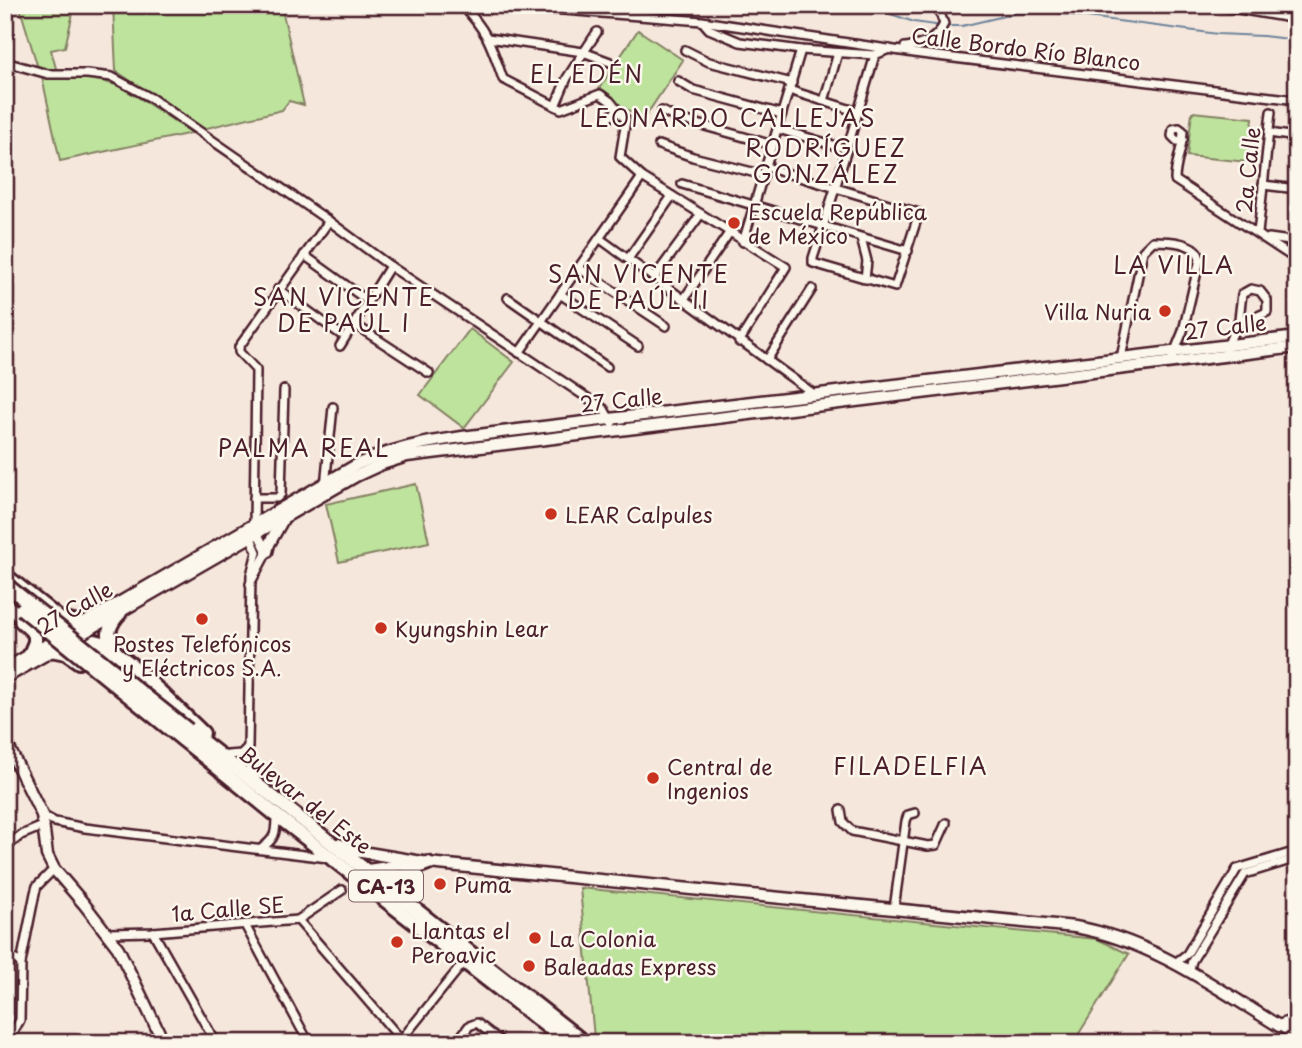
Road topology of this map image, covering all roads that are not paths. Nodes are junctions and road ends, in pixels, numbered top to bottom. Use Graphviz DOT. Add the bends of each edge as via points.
graph roads {
  1 [pos="462,5"];
  2 [pos="501,5"];
  3 [pos="937,5"];
  4 [pos="1214,5"];
  5 [pos="1289,5"];
  6 [pos="1221,6"];
  7 [pos="1254,8"];
  8 [pos="1293,18"];
  9 [pos="702,21"];
  10 [pos="597,32"];
  11 [pos="488,38"];
  12 [pos="892,48"];
  13 [pos="685,50"];
  14 [pos="801,51"];
  15 [pos="583,52"];
  16 [pos="838,53"];
  17 [pos="875,55"];
  18 [pos="5,62"];
  19 [pos="610,62"];
  20 [pos="678,81"];
  21 [pos="790,86"];
  22 [pos="1297,100"];
  23 [pos="824,101"];
  24 [pos="555,106"];
  25 [pos="618,110"];
  26 [pos="662,111"];
  27 [pos="858,112"];
  28 [pos="1271,112"];
  29 [pos="782,114"];
  30 [pos="608,118"];
  31 [pos="778,129"];
  32 [pos="1269,133"];
  33 [pos="1297,137"];
  34 [pos="1183,139"];
  35 [pos="659,145"];
  36 [pos="773,145"];
  37 [pos="847,149"];
  38 [pos="765,171"];
  39 [pos="642,177"];
  40 [pos="682,184"];
  41 [pos="1263,184"];
  42 [pos="835,188"];
  43 [pos="1297,189"];
  44 [pos="672,196"];
  45 [pos="755,205"];
  46 [pos="701,214"];
  47 [pos="329,220"];
  48 [pos="823,226"];
  49 [pos="729,233"];
  50 [pos="1261,235"];
  51 [pos="861,237"];
  52 [pos="599,238"];
  53 [pos="743,242"];
  54 [pos="1297,242"];
  55 [pos="908,250"];
  56 [pos="304,255"];
  57 [pos="628,259"];
  58 [pos="1297,260"];
  59 [pos="390,266"];
  60 [pos="579,268"];
  61 [pos="654,278"];
  62 [pos="865,279"];
  63 [pos="278,289"];
  64 [pos="812,289"];
  65 [pos="560,295"];
  66 [pos="508,298"];
  67 [pos="684,299"];
  68 [pos="368,301"];
  69 [pos="1239,319"];
  70 [pos="541,320"];
  71 [pos="354,324"];
  72 [pos="666,326"];
  73 [pos="340,334"];
  74 [pos="1297,337"];
  75 [pos="739,342"];
  76 [pos="340,345"];
  77 [pos="638,346"];
  78 [pos="1227,346"];
  79 [pos="1297,347"];
  80 [pos="519,353"];
  81 [pos="1122,353"];
  82 [pos="1182,355"];
  83 [pos="1222,356"];
  84 [pos="767,360"];
  85 [pos="607,367"];
  86 [pos="429,373"];
  87 [pos="1026,375"];
  88 [pos="284,390"];
  89 [pos="815,395"];
  90 [pos="828,404"];
  91 [pos="333,407"];
  92 [pos="613,425"];
  93 [pos="324,489"];
  94 [pos="254,498"];
  95 [pos="284,517"];
  96 [pos="252,531"];
  97 [pos="267,552"];
  98 [pos="5,575"];
  99 [pos="5,584"];
  100 [pos="250,584"];
  101 [pos="6,602"];
  102 [pos="47,609"];
  103 [pos="120,613"];
  104 [pos="83,624"];
  105 [pos="51,650"];
  106 [pos="30,653"];
  107 [pos="5,669"];
  108 [pos="90,672"];
  109 [pos="5,678"];
  110 [pos="158,691"];
  111 [pos="185,734"];
  112 [pos="5,740"];
  113 [pos="248,747"];
  114 [pos="228,755"];
  115 [pos="257,779"];
  116 [pos="267,792"];
  117 [pos="250,794"];
  118 [pos="841,810"];
  119 [pos="915,813"];
  120 [pos="276,815"];
  121 [pos="43,821"];
  122 [pos="946,823"];
  123 [pos="329,840"];
  124 [pos="905,841"];
  125 [pos="5,848"];
  126 [pos="262,848"];
  127 [pos="1297,852"];
  128 [pos="1297,858"];
  129 [pos="333,859"];
  130 [pos="424,863"];
  131 [pos="54,869"];
  132 [pos="366,870"];
  133 [pos="350,872"];
  134 [pos="342,890"];
  135 [pos="403,907"];
  136 [pos="894,909"];
  137 [pos="298,920"];
  138 [pos="245,925"];
  139 [pos="153,932"];
  140 [pos="108,933"];
  141 [pos="5,954"];
  142 [pos="465,961"];
  143 [pos="21,963"];
  144 [pos="1175,963"];
  145 [pos="1189,972"];
  146 [pos="1297,1019"];
  147 [pos="1279,1026"];
  148 [pos="1297,1038"];
  149 [pos="400,1042"];
  150 [pos="7,1043"];
  151 [pos="164,1043"];
  152 [pos="216,1043"];
  153 [pos="309,1043"];
  154 [pos="456,1043"];
  155 [pos="503,1043"];
  156 [pos="568,1043"];
  157 [pos="584,1043"];
  1 -- 11 [label="street"];
  2 -- 9 [label="street, Calle Bordo Río Blanco"];
  3 -- 12 [label="street" via="944,24 939,33 917,47"];
  4 -- 6 [label="street"];
  5 -- 8 [label="street"];
  6 -- 7 [label="street"];
  7 -- 8 [label="street"];
  9 -- 12 [label="street, Calle Bordo Río Blanco"];
  9 -- 14 [label="street" via="709,29 740,41"];
  10 -- 15 [label="street"];
  11 -- 15 [label="street"];
  11 -- 24 [label="street" via="503,79"];
  12 -- 17 [label="street"];
  12 -- 22 [label="street, Calle Bordo Río Blanco"];
  13 -- 21 [label="street" via="709,62"];
  14 -- 16 [label="street"];
  14 -- 21 [label="street"];
  15 -- 19 [label="street"];
  15 -- 24 [label="street"];
  16 -- 17 [label="street"];
  16 -- 23 [label="street"];
  17 -- 27 [label="street"];
  18 -- 47 [label="street" via="48,74 112,77 151,98"];
  20 -- 29 [label="street" via="693,90"];
  21 -- 23 [label="street"];
  21 -- 29 [label="street"];
  23 -- 27 [label="street"];
  24 -- 25 [label="street" via="564,109 598,94"];
  25 -- 30 [label="street"];
  25 -- 39 [label="street" via="626,120 620,158"];
  26 -- 36 [label="street"];
  27 -- 37 [label="street"];
  28 -- 32 [label="street, 2a Calle"];
  29 -- 31 [label="street"];
  31 -- 36 [label="street"];
  31 -- 37 [label="street"];
  32 -- 33 [label="street"];
  32 -- 41 [label="street, 2a Calle"];
  34 -- 50 [label="street" via="1175,180"];
  35 -- 38 [label="street" via="693,157"];
  36 -- 38 [label="street"];
  37 -- 42 [label="street"];
  38 -- 42 [label="street"];
  38 -- 45 [label="street"];
  39 -- 44 [label="street"];
  39 -- 52 [label="street"];
  40 -- 45 [label="street"];
  41 -- 43 [label="street"];
  41 -- 50 [label="street, 2a Calle"];
  42 -- 48 [label="street"];
  42 -- 55 [label="street" via="919,213"];
  44 -- 46 [label="street"];
  44 -- 57 [label="street"];
  45 -- 48 [label="street"];
  45 -- 53 [label="street"];
  46 -- 49 [label="street"];
  46 -- 61 [label="street"];
  47 -- 56 [label="street"];
  47 -- 59 [label="street"];
  48 -- 51 [label="street"];
  48 -- 62 [label="street" via="813,262"];
  49 -- 53 [label="street"];
  49 -- 67 [label="street"];
  50 -- 54 [label="street"];
  50 -- 58 [label="street"];
  51 -- 55 [label="street"];
  51 -- 62 [label="street" via="867,261"];
  52 -- 57 [label="street"];
  52 -- 60 [label="street"];
  53 -- 75 [label="street" via="786,267"];
  55 -- 62 [label="street" via="895,287"];
  56 -- 63 [label="street"];
  56 -- 68 [label="street"];
  57 -- 61 [label="street"];
  59 -- 68 [label="street"];
  59 -- 80 [label="street"];
  60 -- 65 [label="street"];
  60 -- 72 [label="street"];
  61 -- 67 [label="street"];
  63 -- 73 [label="street"];
  63 -- 94 [label="street" via="239,347 256,370"];
  64 -- 84 [label="street"];
  65 -- 70 [label="street"];
  65 -- 77 [label="street"];
  66 -- 70 [label="street"];
  67 -- 75 [label="street"];
  68 -- 71 [label="street"];
  69 -- 69 [label="street" via="1267,312 1265,295 1244,291"];
  69 -- 78 [label="street"];
  70 -- 80 [label="street"];
  70 -- 85 [label="street"];
  71 -- 76 [label="street"];
  71 -- 86 [label="street"];
  74 -- 78 [label="street, 27 Calle"];
  75 -- 84 [label="street"];
  78 -- 82 [label="street, 27 Calle"];
  78 -- 83 [label="street"];
  79 -- 83 [label="street, 27 Calle"];
  80 -- 92 [label="street" via="604,409"];
  81 -- 82 [label="street" via="1143,251 1153,242 1166,241 1199,252"];
  82 -- 83 [label="street, 27 Calle"];
  82 -- 87 [label="street, 27 Calle"];
  82 -- 87 [label="street, 27 Calle" via="1170,363"];
  84 -- 89 [label="street"];
  87 -- 89 [label="street, 27 Calle"];
  87 -- 90 [label="street, 27 Calle"];
  88 -- 94 [label="street" via="281,494"];
  89 -- 90 [label="street"];
  89 -- 92 [label="street, 27 Calle"];
  90 -- 92 [label="street, 27 Calle"];
  91 -- 93 [label="street"];
  92 -- 93 [label="street, 27 Calle" via="411,450"];
  93 -- 95 [label="street, 27 Calle"];
  93 -- 96 [label="street, 27 Calle"];
  94 -- 96 [label="street"];
  95 -- 96 [label="street, 27 Calle"];
  95 -- 97 [label="street"];
  96 -- 97 [label="street"];
  96 -- 100 [label="street" via="257,552"];
  96 -- 103 [label="street, 27 Calle"];
  96 -- 104 [label="street, 27 Calle"];
  97 -- 100 [label="street"];
  98 -- 102 [label="highway"];
  99 -- 111 [label="highway, Bulevar del Este / CA-13, bridge"];
  100 -- 113 [label="street"];
  101 -- 102 [label="highway" via="38,627 48,622"];
  101 -- 106 [label="highway" via="34,634"];
  101 -- 111 [label="highway, Bulevar del Este / CA-13, bridge"];
  102 -- 104 [label="highway" via="68,622"];
  103 -- 105 [label="street, 27 Calle"];
  103 -- 110 [label="highway" via="110,627 112,647"];
  104 -- 106 [label="street, 27 Calle"];
  105 -- 108 [label="highway" via="66,653"];
  105 -- 109 [label="street, 27 Calle"];
  106 -- 107 [label="street, 27 Calle"];
  108 -- 110 [label="highway" via="83,653 90,643 100,641"];
  108 -- 117 [label="highway"];
  110 -- 114 [label="highway"];
  111 -- 116 [label="highway, Bulevar del Este / CA-13"];
  111 -- 117 [label="highway, Bulevar del Este / CA-13"];
  112 -- 121 [label="street"];
  113 -- 114 [label="street" via="241,754"];
  113 -- 115 [label="street" via="249,766"];
  114 -- 115 [label="highway"];
  115 -- 116 [label="highway"];
  116 -- 123 [label="highway, Bulevar del Este / CA-13"];
  117 -- 120 [label="highway, Bulevar del Este / CA-13"];
  118 -- 124 [label="street" via="843,822 852,831"];
  119 -- 124 [label="street" via="908,815"];
  120 -- 126 [label="street" via="275,838"];
  120 -- 129 [label="highway, Bulevar del Este / CA-13"];
  121 -- 125 [label="street"];
  121 -- 126 [label="street"];
  121 -- 131 [label="street" via="47,855"];
  122 -- 124 [label="street" via="936,845"];
  123 -- 130 [label="street" via="356,851"];
  123 -- 132 [label="highway, Bulevar del Este / CA-13"];
  124 -- 136 [label="street"];
  126 -- 129 [label="street"];
  127 -- 144 [label="street" via="1237,869 1187,954"];
  128 -- 145 [label="street" via="1245,874"];
  129 -- 133 [label="highway, Bulevar del Este / CA-13"];
  130 -- 132 [label="street"];
  130 -- 135 [label="highway" via="404,876"];
  130 -- 136 [label="street"];
  131 -- 140 [label="street"];
  131 -- 143 [label="street" via="37,886"];
  132 -- 133 [label="street"];
  132 -- 135 [label="highway, Bulevar del Este / CA-13"];
  133 -- 135 [label="highway, Bulevar del Este / CA-13"];
  134 -- 137 [label="street, 1a Calle SE"];
  135 -- 142 [label="highway, Bulevar del Este / CA-13"];
  135 -- 157 [label="highway, Bulevar del Este / CA-13" via="460,945"];
  136 -- 144 [label="street" via="1101,932"];
  137 -- 138 [label="street, 1a Calle SE"];
  137 -- 149 [label="street"];
  138 -- 139 [label="street, 1a Calle SE"];
  138 -- 153 [label="street"];
  139 -- 140 [label="street, 1a Calle SE"];
  139 -- 152 [label="street"];
  140 -- 151 [label="street"];
  141 -- 143 [label="street"];
  142 -- 149 [label="street"];
  142 -- 156 [label="highway, Bulevar del Este / CA-13"];
  143 -- 150 [label="street" via="20,1020"];
  144 -- 145 [label="street"];
  145 -- 147 [label="street"];
  146 -- 147 [label="street"];
  147 -- 148 [label="street"];
  154 -- 155 [label="street" via="477,1023"];
}
